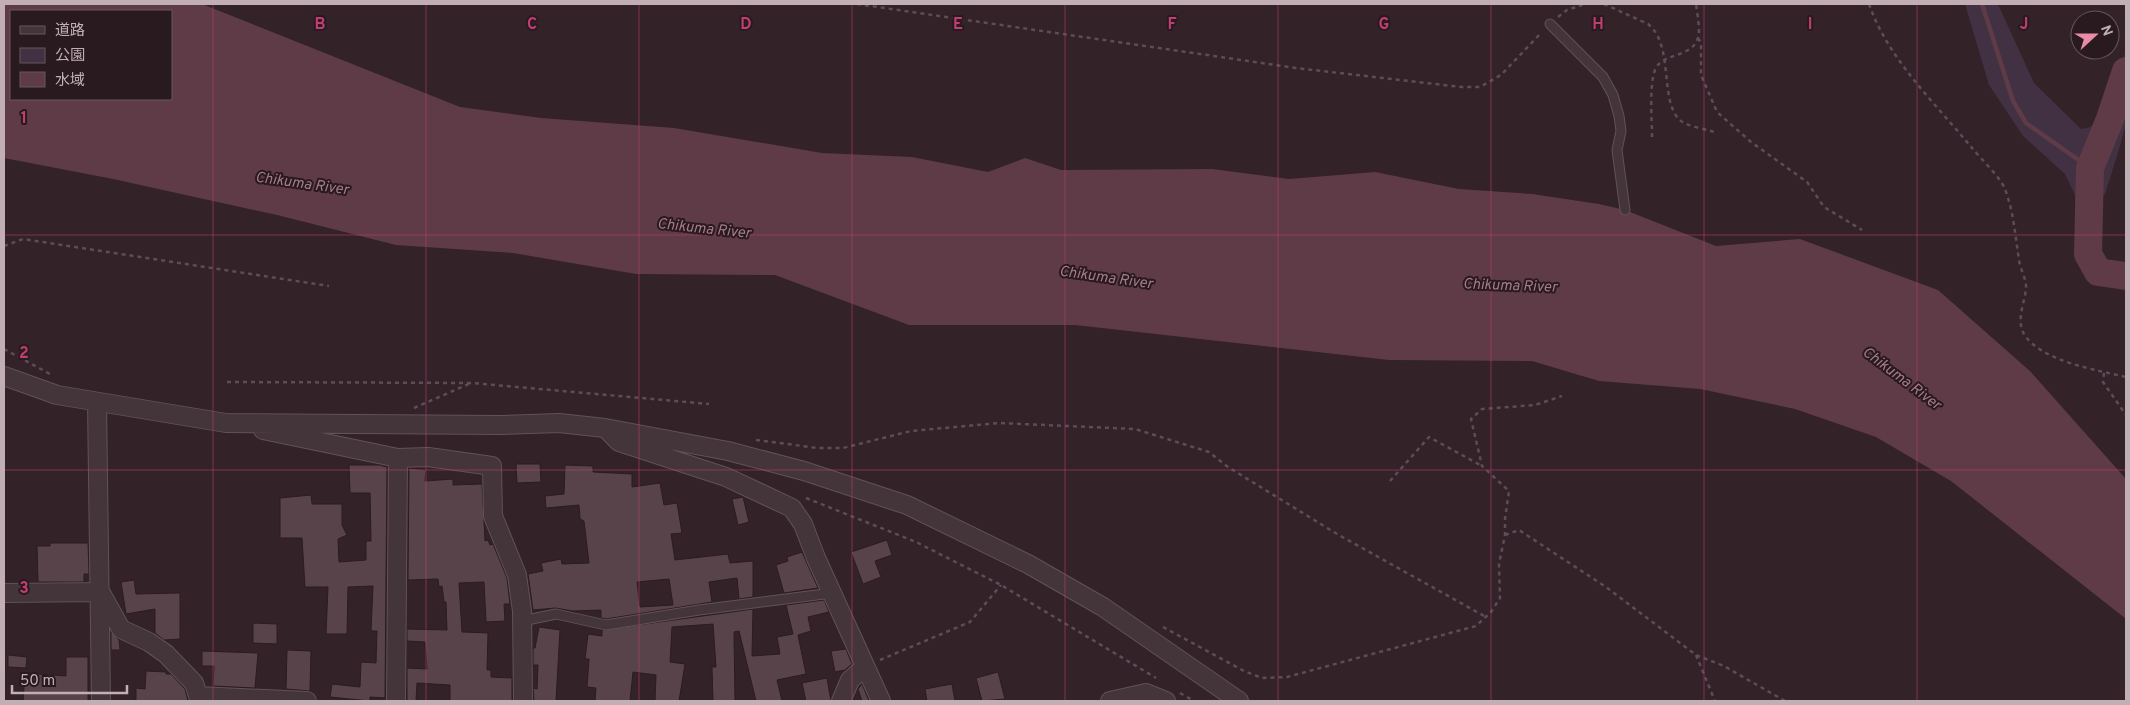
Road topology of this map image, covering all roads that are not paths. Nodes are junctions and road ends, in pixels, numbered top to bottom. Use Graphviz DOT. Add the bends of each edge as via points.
graph roads {
  1 [pos="1550,24"];
  2 [pos="1625,210"];
  3 [pos="4,376"];
  4 [pos="97,402"];
  5 [pos="226,422"];
  6 [pos="605,428"];
  7 [pos="398,458"];
  8 [pos="100,592"];
  9 [pos="4,593"];
  10 [pos="832,593"];
  11 [pos="522,622"];
  12 [pos="866,667"];
  13 [pos="1172,696"];
  14 [pos="198,699"];
  15 [pos="100,701"];
  16 [pos="306,701"];
  17 [pos="396,701"];
  18 [pos="523,701"];
  19 [pos="841,701"];
  20 [pos="881,701"];
  21 [pos="1110,701"];
  22 [pos="1239,701"];
  1 -- 2 [label="lane" via="1603,77 1613,95 1621,131 1617,150"];
  3 -- 4 [label="street" via="57,396"];
  4 -- 5 [label="street"];
  4 -- 8 [label="street"];
  5 -- 6 [label="street" via="559,423"];
  5 -- 7 [label="street"];
  6 -- 10 [label="street" via="619,442 726,477 792,508"];
  6 -- 22 [label="street" via="728,451 804,471 907,505 1028,564 1103,607"];
  7 -- 11 [label="street" via="428,457 492,466 493,516 517,575"];
  7 -- 17 [label="street"];
  8 -- 9 [label="street"];
  8 -- 14 [label="street" via="121,628 166,654 194,683"];
  8 -- 15 [label="street"];
  10 -- 11 [label="lane" via="606,625 556,614"];
  10 -- 12 [label="street"];
  11 -- 18 [label="street"];
  12 -- 19 [label="street" via="850,680"];
  12 -- 20 [label="street"];
  13 -- 21 [label="street" via="1146,693"];
  14 -- 16 [label="street"];
}
